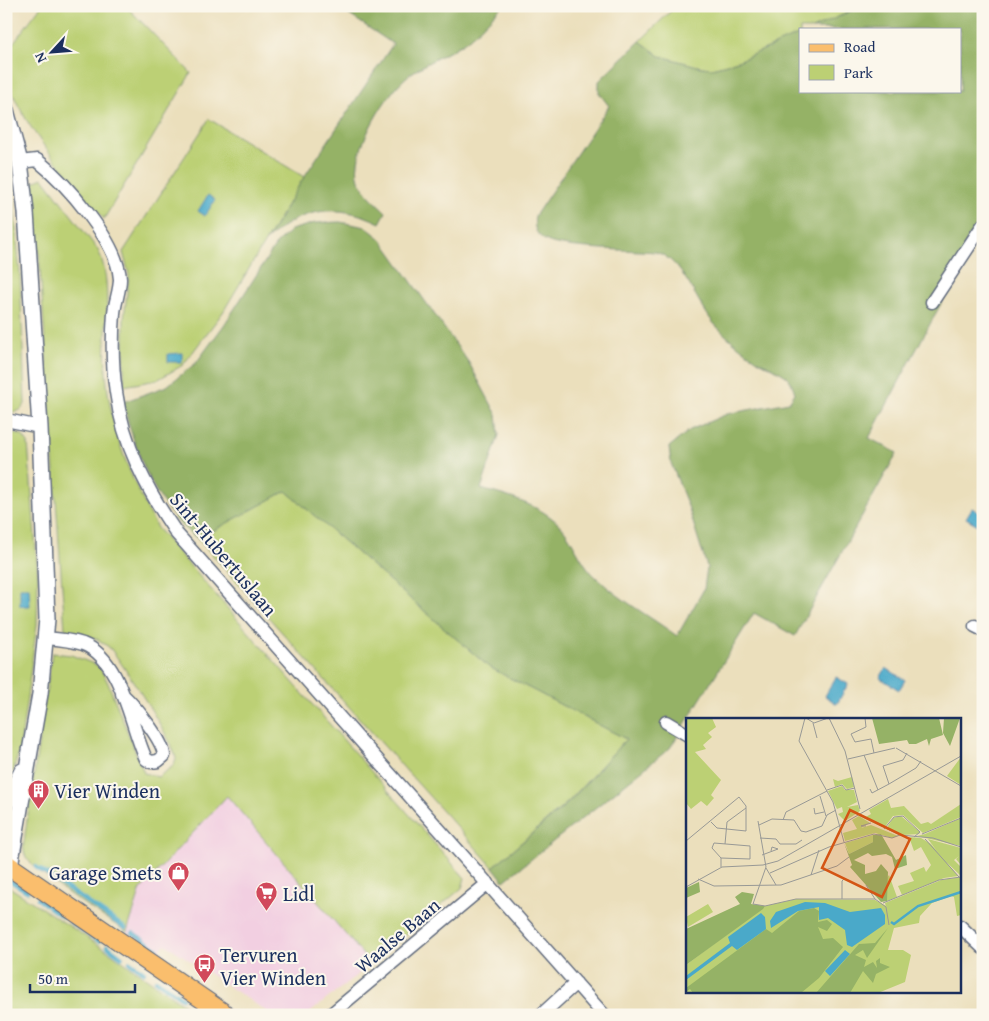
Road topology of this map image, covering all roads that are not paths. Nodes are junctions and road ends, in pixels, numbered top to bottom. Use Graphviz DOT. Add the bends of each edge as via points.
graph roads {
  1 [pos="6,110"];
  2 [pos="20,162"];
  3 [pos="983,225"];
  4 [pos="932,302"];
  5 [pos="6,420"];
  6 [pos="40,427"];
  7 [pos="45,638"];
  8 [pos="122,694"];
  9 [pos="666,722"];
  10 [pos="686,733"];
  11 [pos="31,751"];
  12 [pos="6,802"];
  13 [pos="8,865"];
  14 [pos="488,883"];
  15 [pos="962,928"];
  16 [pos="983,948"];
  17 [pos="576,983"];
  18 [pos="226,1015"];
  19 [pos="330,1015"];
  20 [pos="540,1015"];
  21 [pos="604,1015"];
  1 -- 2 [label="street"];
  2 -- 6 [label="street"];
  2 -- 14 [label="street, Sint-Hubertuslaan" via="37,160 56,175 109,243 116,257 120,282 114,311 112,355 116,392 123,428 153,498 177,534"];
  3 -- 4 [label="street"];
  5 -- 6 [label="street"];
  6 -- 7 [label="street" via="46,566"];
  7 -- 8 [label="street" via="75,642 92,649 107,664"];
  7 -- 11 [label="street"];
  8 -- 8 [label="street" via="146,759 158,761 164,756 162,748 136,708"];
  9 -- 10 [label="street"];
  11 -- 12 [label="street"];
  11 -- 13 [label="street"];
  13 -- 18 [label="main road"];
  14 -- 17 [label="street, Sint-Hubertuslaan"];
  14 -- 19 [label="street, Waalse Baan"];
  15 -- 16 [label="street"];
  17 -- 20 [label="street"];
  17 -- 21 [label="street, Sint-Hubertuslaan"];
}
